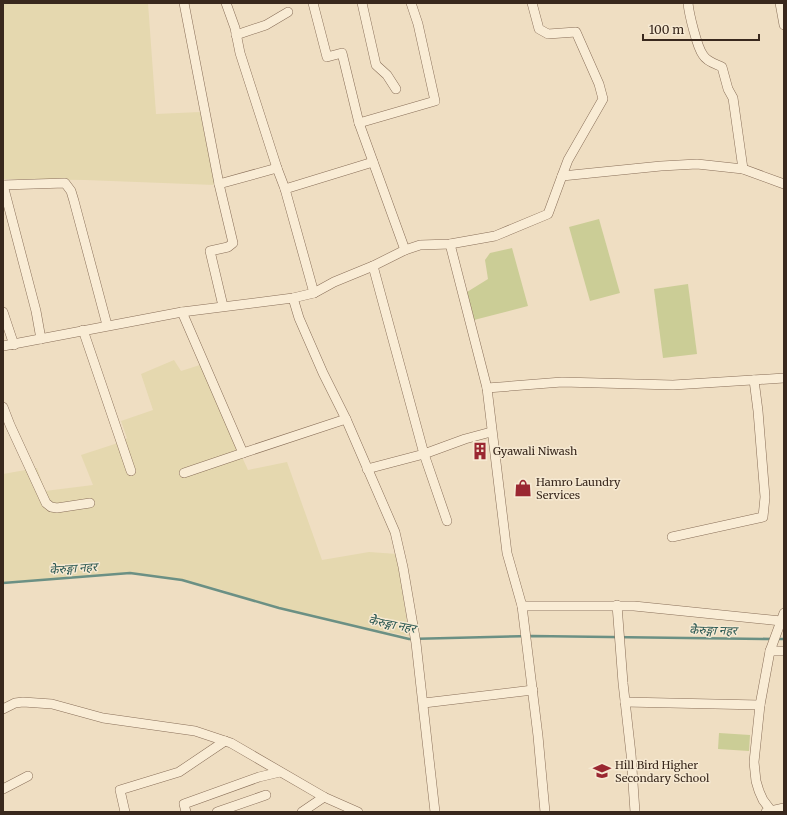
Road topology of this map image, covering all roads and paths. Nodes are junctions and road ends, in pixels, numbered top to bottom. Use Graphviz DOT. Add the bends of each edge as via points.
graph roads {
  1 [pos="184,3"];
  2 [pos="226,3"];
  3 [pos="313,3"];
  4 [pos="362,3"];
  5 [pos="411,3"];
  6 [pos="532,3"];
  7 [pos="688,3"];
  8 [pos="780,3"];
  9 [pos="288,12"];
  10 [pos="784,25"];
  11 [pos="236,35"];
  12 [pos="396,89"];
  13 [pos="359,122"];
  14 [pos="373,162"];
  15 [pos="277,168"];
  16 [pos="743,169"];
  17 [pos="562,176"];
  18 [pos="219,184"];
  19 [pos="784,184"];
  20 [pos="3,185"];
  21 [pos="285,189"];
  22 [pos="450,244"];
  23 [pos="405,250"];
  24 [pos="373,266"];
  25 [pos="314,293"];
  26 [pos="293,298"];
  27 [pos="223,306"];
  28 [pos="3,312"];
  29 [pos="182,312"];
  30 [pos="108,325"];
  31 [pos="84,330"];
  32 [pos="41,339"];
  33 [pos="14,345"];
  34 [pos="3,346"];
  35 [pos="784,378"];
  36 [pos="754,380"];
  37 [pos="486,388"];
  38 [pos="3,407"];
  39 [pos="346,420"];
  40 [pos="491,432"];
  41 [pos="243,453"];
  42 [pos="424,454"];
  43 [pos="367,469"];
  44 [pos="130,471"];
  45 [pos="184,473"];
  46 [pos="90,503"];
  47 [pos="446,521"];
  48 [pos="672,537"];
  49 [pos="617,605"];
  50 [pos="522,606"];
  51 [pos="782,617"];
  52 [pos="771,649"];
  53 [pos="784,651"];
  54 [pos="533,690"];
  55 [pos="625,702"];
  56 [pos="424,703"];
  57 [pos="760,705"];
  58 [pos="3,709"];
  59 [pos="225,741"];
  60 [pos="280,772"];
  61 [pos="28,776"];
  62 [pos="3,789"];
  63 [pos="266,795"];
  64 [pos="324,797"];
  65 [pos="784,808"];
  66 [pos="125,812"];
  67 [pos="186,812"];
  68 [pos="217,812"];
  69 [pos="302,812"];
  70 [pos="358,812"];
  71 [pos="435,812"];
  72 [pos="544,812"];
  73 [pos="634,812"];
  74 [pos="769,812"];
  1 -- 18 [label="street"];
  2 -- 11 [label="street"];
  3 -- 13 [label="street" via="327,57 342,53"];
  4 -- 12 [label="street" via="376,65 387,75"];
  5 -- 13 [label="street" via="435,101"];
  6 -- 17 [label="street" via="539,29 548,34 576,32 603,99 568,160"];
  7 -- 16 [label="street" via="703,56 722,67 733,98"];
  8 -- 10 [label="street"];
  9 -- 11 [label="street" via="266,25"];
  11 -- 15 [label="street"];
  13 -- 14 [label="street"];
  14 -- 21 [label="street"];
  14 -- 23 [label="street"];
  15 -- 18 [label="street"];
  15 -- 21 [label="street"];
  16 -- 17 [label="street" via="697,164"];
  16 -- 19 [label="street"];
  17 -- 22 [label="street" via="548,214 495,236"];
  18 -- 27 [label="street" via="233,243 228,247 210,251"];
  20 -- 30 [label="street" via="65,183 68,186"];
  20 -- 32 [label="street"];
  21 -- 25 [label="street"];
  22 -- 23 [label="street" via="420,245"];
  22 -- 37 [label="street"];
  23 -- 24 [label="street"];
  24 -- 25 [label="street"];
  24 -- 42 [label="street"];
  25 -- 26 [label="street"];
  26 -- 27 [label="street"];
  26 -- 39 [label="street" via="302,325"];
  27 -- 29 [label="street"];
  28 -- 33 [label="street"];
  29 -- 30 [label="street"];
  29 -- 41 [label="street"];
  30 -- 31 [label="street"];
  31 -- 32 [label="street"];
  31 -- 44 [label="street"];
  32 -- 33 [label="street"];
  33 -- 34 [label="street"];
  35 -- 36 [label="street"];
  36 -- 37 [label="street" via="673,385 562,382"];
  36 -- 48 [label="street" via="765,497 763,517"];
  37 -- 40 [label="street"];
  38 -- 46 [label="street" via="46,503 57,508"];
  39 -- 41 [label="street"];
  39 -- 43 [label="street"];
  40 -- 42 [label="street"];
  40 -- 50 [label="street" via="507,553"];
  41 -- 45 [label="street"];
  42 -- 43 [label="street"];
  42 -- 47 [label="street"];
  43 -- 56 [label="street" via="395,532 416,643"];
  49 -- 50 [label="street"];
  49 -- 51 [label="street"];
  49 -- 55 [label="street"];
  50 -- 54 [label="street"];
  51 -- 52 [label="street"];
  52 -- 53 [label="street"];
  52 -- 57 [label="street"];
  54 -- 56 [label="street"];
  54 -- 72 [label="street"];
  55 -- 57 [label="street"];
  55 -- 73 [label="street"];
  56 -- 71 [label="street"];
  57 -- 74 [label="street" via="755,774 762,800"];
  58 -- 59 [label="street" via="23,702 52,704 103,718 195,731"];
  59 -- 60 [label="street"];
  59 -- 66 [label="street" via="179,772 120,790"];
  60 -- 64 [label="street"];
  60 -- 67 [label="street" via="184,804"];
  61 -- 62 [label="street"];
  63 -- 68 [label="street"];
  64 -- 69 [label="street"];
  64 -- 70 [label="street"];
  65 -- 74 [label="street"];
}
